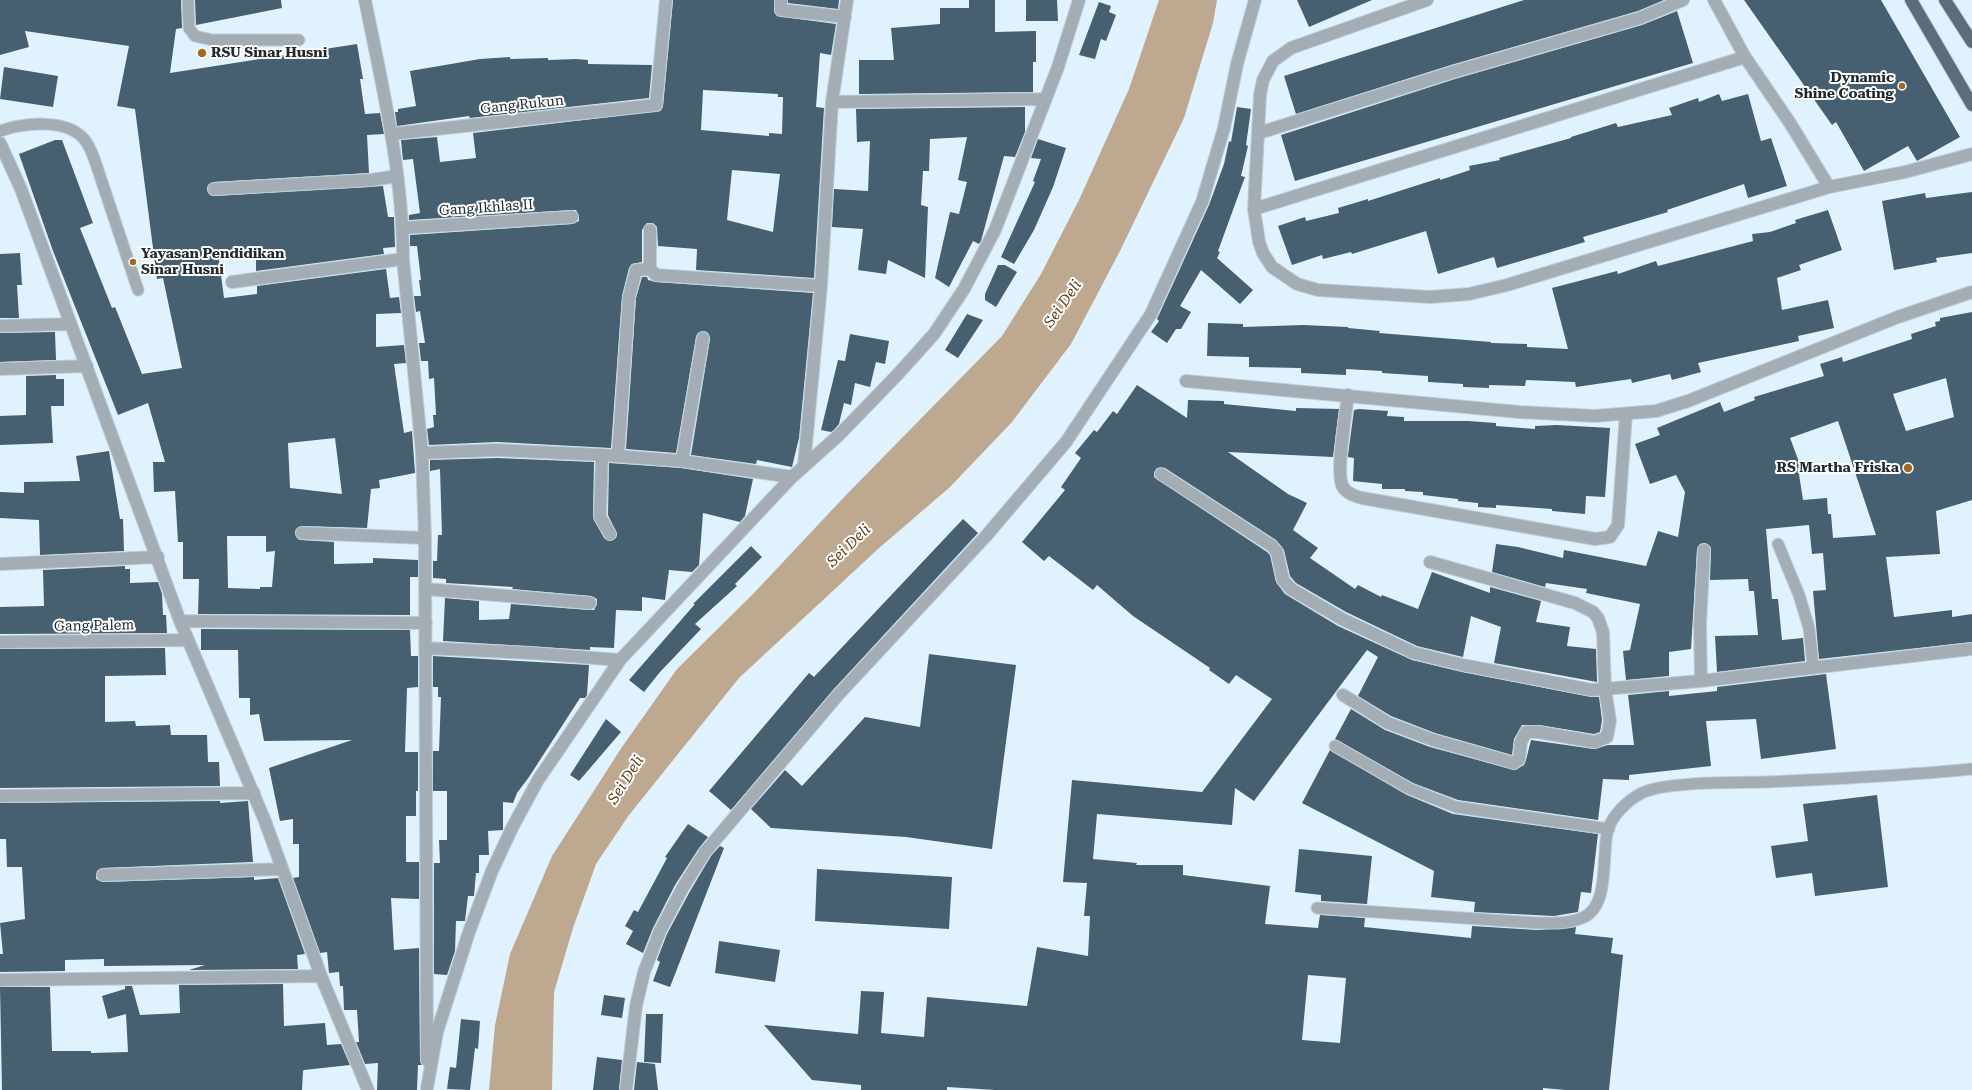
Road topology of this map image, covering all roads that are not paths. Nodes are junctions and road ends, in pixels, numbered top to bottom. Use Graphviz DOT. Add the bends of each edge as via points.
graph roads {
  1 [pos="188,0"];
  2 [pos="365,0"];
  3 [pos="666,0"];
  4 [pos="781,0"];
  5 [pos="847,0"];
  6 [pos="1079,0"];
  7 [pos="1255,0"];
  8 [pos="1427,0"];
  9 [pos="1683,0"];
  10 [pos="1714,0"];
  11 [pos="1910,0"];
  12 [pos="1945,0"];
  13 [pos="845,18"];
  14 [pos="299,40"];
  15 [pos="1972,42"];
  16 [pos="1745,57"];
  17 [pos="1046,99"];
  18 [pos="832,102"];
  19 [pos="1972,105"];
  20 [pos="0,131"];
  21 [pos="1259,133"];
  22 [pos="392,134"];
  23 [pos="0,143"];
  24 [pos="1972,154"];
  25 [pos="397,176"];
  26 [pos="1829,187"];
  27 [pos="214,189"];
  28 [pos="1254,209"];
  29 [pos="572,217"];
  30 [pos="403,228"];
  31 [pos="650,230"];
  32 [pos="403,259"];
  33 [pos="650,269"];
  34 [pos="232,282"];
  35 [pos="821,286"];
  36 [pos="138,290"];
  37 [pos="1972,292"];
  38 [pos="71,324"];
  39 [pos="0,326"];
  40 [pos="703,338"];
  41 [pos="87,366"];
  42 [pos="0,369"];
  43 [pos="1186,381"];
  44 [pos="1348,395"];
  45 [pos="1626,414"];
  46 [pos="422,453"];
  47 [pos="602,454"];
  48 [pos="618,456"];
  49 [pos="682,461"];
  50 [pos="804,465"];
  51 [pos="1161,474"];
  52 [pos="792,477"];
  53 [pos="302,533"];
  54 [pos="610,534"];
  55 [pos="425,538"];
  56 [pos="1778,544"];
  57 [pos="1704,550"];
  58 [pos="158,557"];
  59 [pos="1430,562"];
  60 [pos="0,564"];
  61 [pos="426,589"];
  62 [pos="590,603"];
  63 [pos="180,621"];
  64 [pos="426,623"];
  65 [pos="188,640"];
  66 [pos="0,642"];
  67 [pos="425,648"];
  68 [pos="1972,648"];
  69 [pos="620,660"];
  70 [pos="1813,666"];
  71 [pos="1701,681"];
  72 [pos="1605,689"];
  73 [pos="1343,695"];
  74 [pos="1335,746"];
  75 [pos="1972,769"];
  76 [pos="254,793"];
  77 [pos="0,796"];
  78 [pos="1608,829"];
  79 [pos="282,869"];
  80 [pos="103,876"];
  81 [pos="1317,908"];
  82 [pos="321,976"];
  83 [pos="0,980"];
  84 [pos="427,1089"];
  85 [pos="368,1090"];
  86 [pos="626,1090"];
  1 -- 14 [label="lane" via="190,28 194,36 212,40"];
  2 -- 22 [label="street"];
  3 -- 22 [label="street, Gang Rukun" via="656,105"];
  4 -- 13 [label="street" via="781,10"];
  5 -- 13 [label="street"];
  6 -- 17 [label="street"];
  7 -- 86 [label="street" via="1237,64 1224,128 1202,202 1152,314 1066,442 986,536 838,695 705,852 660,931 644,972 636,1006"];
  8 -- 21 [label="street" via="1291,48 1280,55 1273,61 1263,80"];
  9 -- 21 [label="street" via="1640,18 1453,72"];
  10 -- 16 [label="street"];
  11 -- 19 [label="highway"];
  12 -- 15 [label="highway"];
  13 -- 18 [label="street"];
  16 -- 26 [label="street"];
  16 -- 28 [label="street"];
  17 -- 18 [label="street"];
  17 -- 50 [label="street" via="996,230 959,296 934,334 839,435"];
  18 -- 35 [label="street"];
  20 -- 36 [label="lane" via="14,126 50,125 75,132 90,146"];
  21 -- 28 [label="street"];
  22 -- 25 [label="street"];
  23 -- 38 [label="street" via="21,189"];
  24 -- 26 [label="street" via="1905,172"];
  25 -- 27 [label="street" via="371,180"];
  25 -- 30 [label="street"];
  26 -- 28 [label="street" via="1507,286 1470,294 1430,297 1318,290 1297,284 1272,267 1263,253"];
  29 -- 30 [label="street, Gang Ikhlas II"];
  30 -- 32 [label="street"];
  31 -- 33 [label="street"];
  32 -- 34 [label="street"];
  32 -- 46 [label="street"];
  33 -- 35 [label="street" via="656,275"];
  33 -- 48 [label="street" via="636,270 629,297"];
  35 -- 50 [label="street"];
  37 -- 45 [label="street" via="1898,317 1688,401 1656,411"];
  38 -- 39 [label="street"];
  38 -- 41 [label="street"];
  40 -- 49 [label="street"];
  41 -- 42 [label="street"];
  41 -- 58 [label="street"];
  43 -- 44 [label="street"];
  44 -- 45 [label="street" via="1526,412 1595,416"];
  44 -- 45 [label="street" via="1340,472 1342,486 1348,492 1362,498 1595,539 1610,538 1618,525"];
  46 -- 47 [label="street" via="497,450"];
  46 -- 55 [label="street"];
  47 -- 48 [label="street"];
  47 -- 54 [label="street" via="600,517"];
  48 -- 49 [label="street"];
  49 -- 52 [label="street"];
  50 -- 52 [label="street"];
  51 -- 72 [label="street" via="1272,546 1277,552 1283,580 1291,589 1342,619 1414,653 1463,666 1592,690"];
  52 -- 69 [label="street"];
  53 -- 55 [label="street"];
  55 -- 61 [label="street"];
  56 -- 70 [label="lane" via="1799,595 1809,628"];
  57 -- 71 [label="street" via="1700,624"];
  58 -- 60 [label="street"];
  58 -- 63 [label="street"];
  59 -- 72 [label="street" via="1576,603 1593,612 1603,632"];
  61 -- 62 [label="street"];
  61 -- 64 [label="street"];
  63 -- 64 [label="street"];
  63 -- 65 [label="street"];
  64 -- 67 [label="street"];
  65 -- 66 [label="street, Gang Palem"];
  65 -- 76 [label="street"];
  67 -- 69 [label="street"];
  67 -- 84 [label="street"];
  68 -- 70 [label="street"];
  69 -- 84 [label="street" via="538,780 492,871 469,932 438,1032"];
  70 -- 71 [label="street"];
  71 -- 72 [label="street"];
  72 -- 73 [label="street" via="1610,721 1607,737 1595,742 1526,732 1519,759 1514,763 1433,740 1388,723"];
  74 -- 78 [label="lane" via="1410,789 1456,807"];
  75 -- 78 [label="lane" via="1856,779 1677,785 1658,788 1641,793 1627,803"];
  76 -- 77 [label="street"];
  76 -- 79 [label="street"];
  78 -- 81 [label="lane" via="1603,886 1591,912 1577,920 1537,923"];
  79 -- 80 [label="street"];
  79 -- 82 [label="street"];
  82 -- 83 [label="street"];
  82 -- 85 [label="street"];
}
